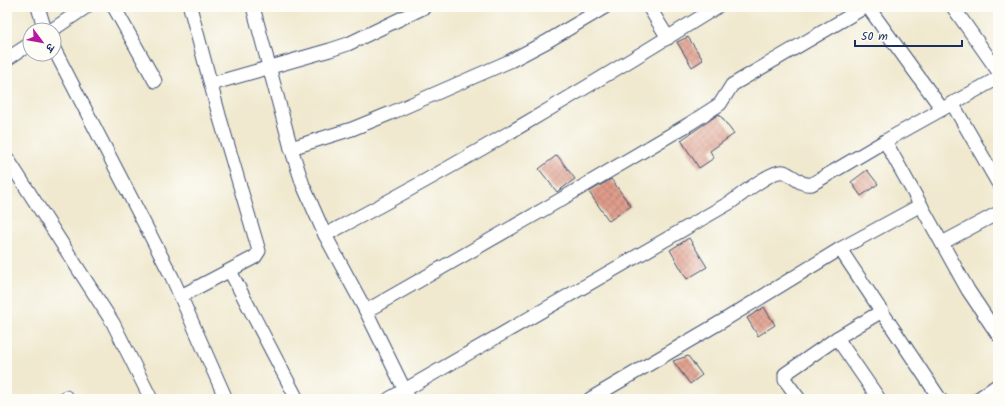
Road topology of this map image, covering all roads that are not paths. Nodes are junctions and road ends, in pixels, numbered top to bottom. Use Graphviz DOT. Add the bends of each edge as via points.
graph roads {
  1 [pos="38,7"];
  2 [pos="86,7"];
  3 [pos="114,7"];
  4 [pos="190,7"];
  5 [pos="253,7"];
  6 [pos="425,7"];
  7 [pos="605,7"];
  8 [pos="649,7"];
  9 [pos="717,7"];
  10 [pos="866,7"];
  11 [pos="952,7"];
  12 [pos="43,22"];
  13 [pos="62,23"];
  14 [pos="668,38"];
  15 [pos="22,49"];
  16 [pos="7,59"];
  17 [pos="61,62"];
  18 [pos="270,67"];
  19 [pos="998,71"];
  20 [pos="998,78"];
  21 [pos="155,81"];
  22 [pos="211,84"];
  23 [pos="947,106"];
  24 [pos="885,141"];
  25 [pos="292,148"];
  26 [pos="7,158"];
  27 [pos="998,183"];
  28 [pos="921,205"];
  29 [pos="998,213"];
  30 [pos="325,235"];
  31 [pos="942,243"];
  32 [pos="840,249"];
  33 [pos="230,271"];
  34 [pos="181,296"];
  35 [pos="366,311"];
  36 [pos="882,311"];
  37 [pos="998,335"];
  38 [pos="837,338"];
  39 [pos="998,385"];
  40 [pos="407,395"];
  41 [pos="151,399"];
  42 [pos="226,399"];
  43 [pos="297,399"];
  44 [pos="389,399"];
  45 [pos="590,399"];
  46 [pos="799,399"];
  47 [pos="879,399"];
  48 [pos="940,399"];
  49 [pos="978,399"];
  1 -- 12 [label="street"];
  2 -- 13 [label="street"];
  3 -- 21 [label="street"];
  4 -- 22 [label="street"];
  5 -- 18 [label="street"];
  6 -- 18 [label="street" via="348,44"];
  7 -- 25 [label="street" via="510,61 359,127"];
  8 -- 14 [label="street"];
  9 -- 14 [label="street"];
  10 -- 23 [label="street"];
  10 -- 35 [label="street" via="732,85 720,104 689,124"];
  11 -- 19 [label="street"];
  14 -- 30 [label="street" via="406,193"];
  15 -- 16 [label="street"];
  17 -- 34 [label="street"];
  18 -- 22 [label="street"];
  18 -- 25 [label="street"];
  20 -- 23 [label="street"];
  22 -- 33 [label="street" via="259,251 254,257"];
  23 -- 24 [label="street"];
  23 -- 27 [label="street"];
  24 -- 28 [label="street"];
  24 -- 40 [label="street" via="812,184 802,183 784,172 769,176 724,206"];
  25 -- 30 [label="street" via="303,185"];
  26 -- 41 [label="street" via="113,323"];
  28 -- 31 [label="street"];
  28 -- 32 [label="street"];
  29 -- 31 [label="street"];
  30 -- 35 [label="street"];
  31 -- 37 [label="street" via="968,290"];
  32 -- 36 [label="street"];
  32 -- 45 [label="street"];
  33 -- 34 [label="street"];
  33 -- 43 [label="street"];
  34 -- 42 [label="street"];
  35 -- 40 [label="street"];
  36 -- 38 [label="street"];
  36 -- 48 [label="street"];
  38 -- 46 [label="street" via="785,374 785,380"];
  38 -- 47 [label="street"];
  39 -- 49 [label="street"];
  40 -- 44 [label="street"];
}
